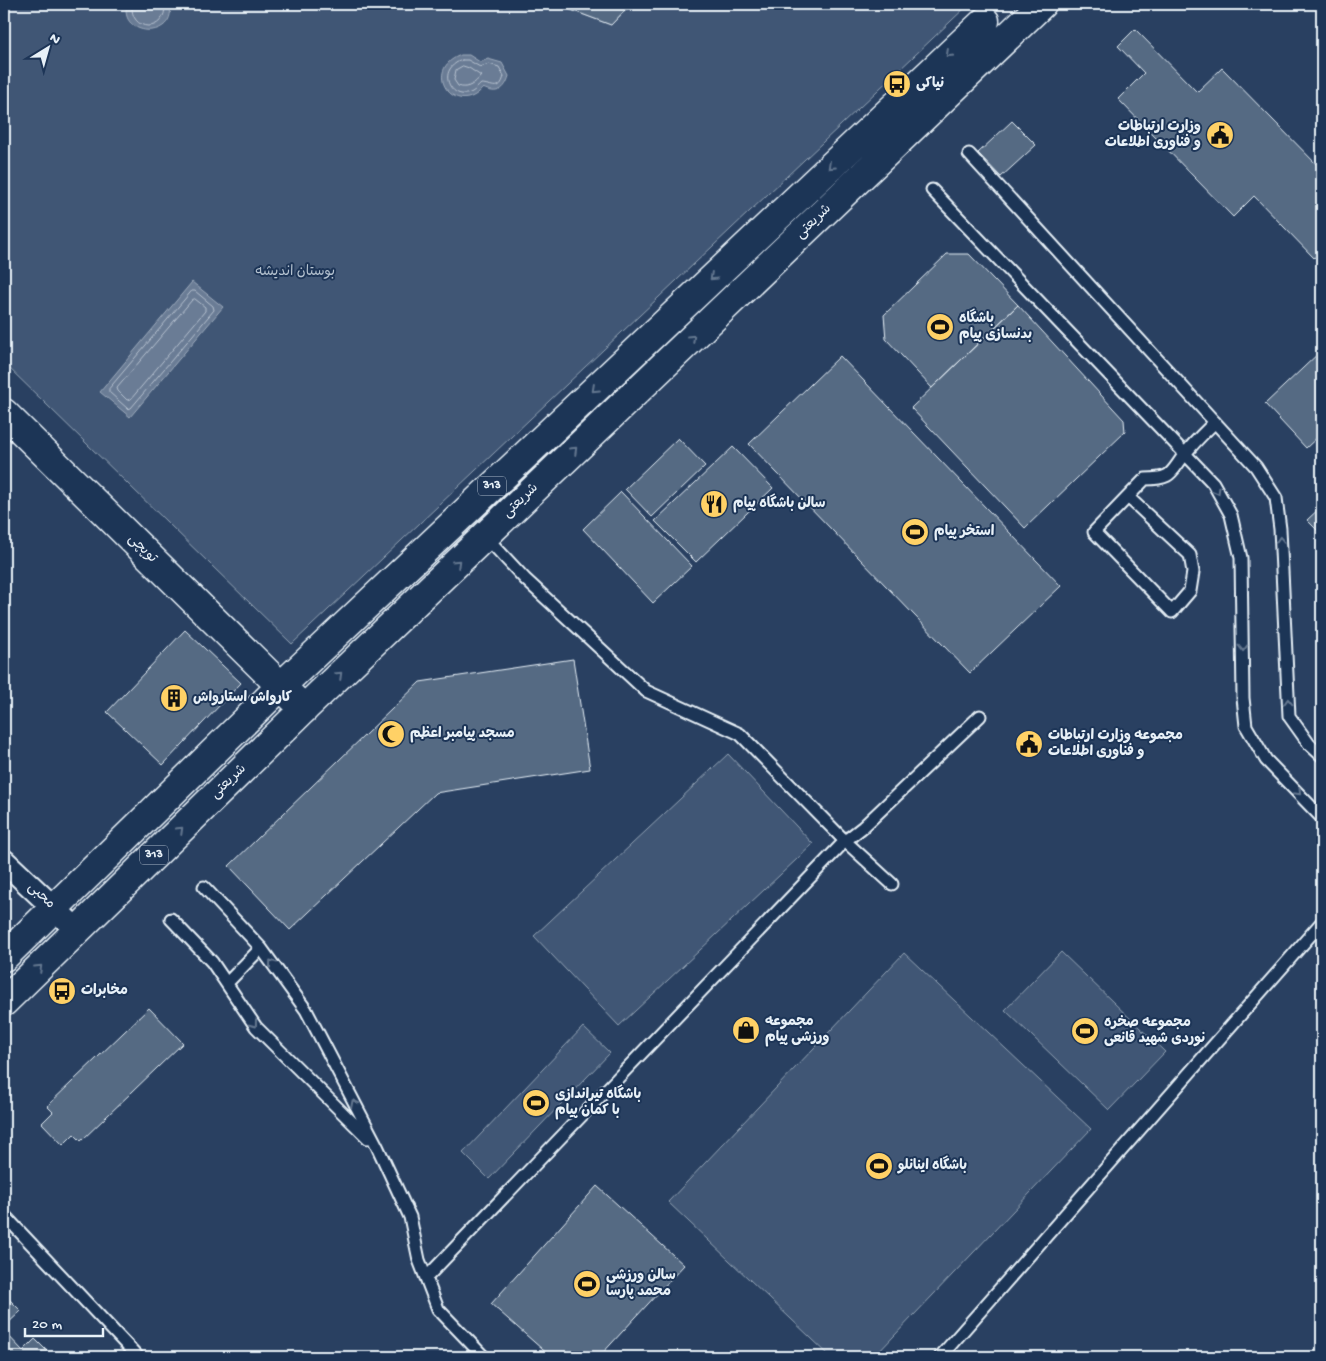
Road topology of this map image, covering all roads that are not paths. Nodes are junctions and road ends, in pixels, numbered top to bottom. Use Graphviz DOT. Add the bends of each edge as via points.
graph roads {
  1 [pos="1042,4"];
  2 [pos="983,12"];
  3 [pos="969,154"];
  4 [pos="932,190"];
  5 [pos="4,413"];
  6 [pos="1215,422"];
  7 [pos="1185,454"];
  8 [pos="1128,497"];
  9 [pos="485,536"];
  10 [pos="281,686"];
  11 [pos="304,709"];
  12 [pos="980,716"];
  13 [pos="1322,756"];
  14 [pos="1322,818"];
  15 [pos="845,841"];
  16 [pos="4,861"];
  17 [pos="892,884"];
  18 [pos="204,887"];
  19 [pos="54,908"];
  20 [pos="171,919"];
  21 [pos="1322,922"];
  22 [pos="77,930"];
  23 [pos="261,948"];
  24 [pos="4,957"];
  25 [pos="227,983"];
  26 [pos="4,1002"];
  27 [pos="377,1146"];
  28 [pos="4,1215"];
  29 [pos="426,1278"];
  30 [pos="138,1357"];
  31 [pos="484,1357"];
  32 [pos="940,1357"];
  9 -- 1 [label="main road, شریعتی / 313, one-way"];
  2 -- 10 [label="main road, شریعتی / 313, one-way"];
  3 -- 6 [label="lane"];
  4 -- 7 [label="lane"];
  5 -- 10 [label="main road, توپچی"];
  6 -- 7 [label="lane"];
  13 -- 6 [label="lane, one-way" via="1289,716 1276,498 1256,467"];
  7 -- 8 [label="lane" via="1174,471 1159,479 1145,479"];
  7 -- 14 [label="lane, one-way" via="1213,483 1231,515 1241,558 1246,726 1266,760"];
  8 -- 8 [label="lane" via="1094,532 1172,612 1190,591 1193,572 1190,555"];
  11 -- 9 [label="main road, شریعتی / 313, one-way"];
  9 -- 15 [label="lane" via="525,579 646,691 740,734"];
  10 -- 11 [label="main road, توپچی"];
  10 -- 19 [label="main road, شریعتی / 313"];
  22 -- 11 [label="main road, شریعتی / 313, one-way"];
  12 -- 15 [label="lane"];
  15 -- 17 [label="lane"];
  15 -- 29 [label="lane"];
  16 -- 19 [label="street, محبی"];
  18 -- 23 [label="lane"];
  19 -- 22 [label="street, محبی"];
  19 -- 24 [label="main road, شریعتی / 313"];
  20 -- 25 [label="lane" via="212,962"];
  21 -- 32 [label="lane"];
  26 -- 22 [label="main road, شریعتی / 313, one-way"];
  23 -- 25 [label="lane"];
  27 -- 23 [label="lane, one-way" via="306,1010"];
  25 -- 27 [label="lane, one-way" via="256,1027"];
  27 -- 29 [label="lane" via="410,1217"];
  28 -- 30 [label="lane"];
  29 -- 31 [label="lane" via="438,1309"];
}
